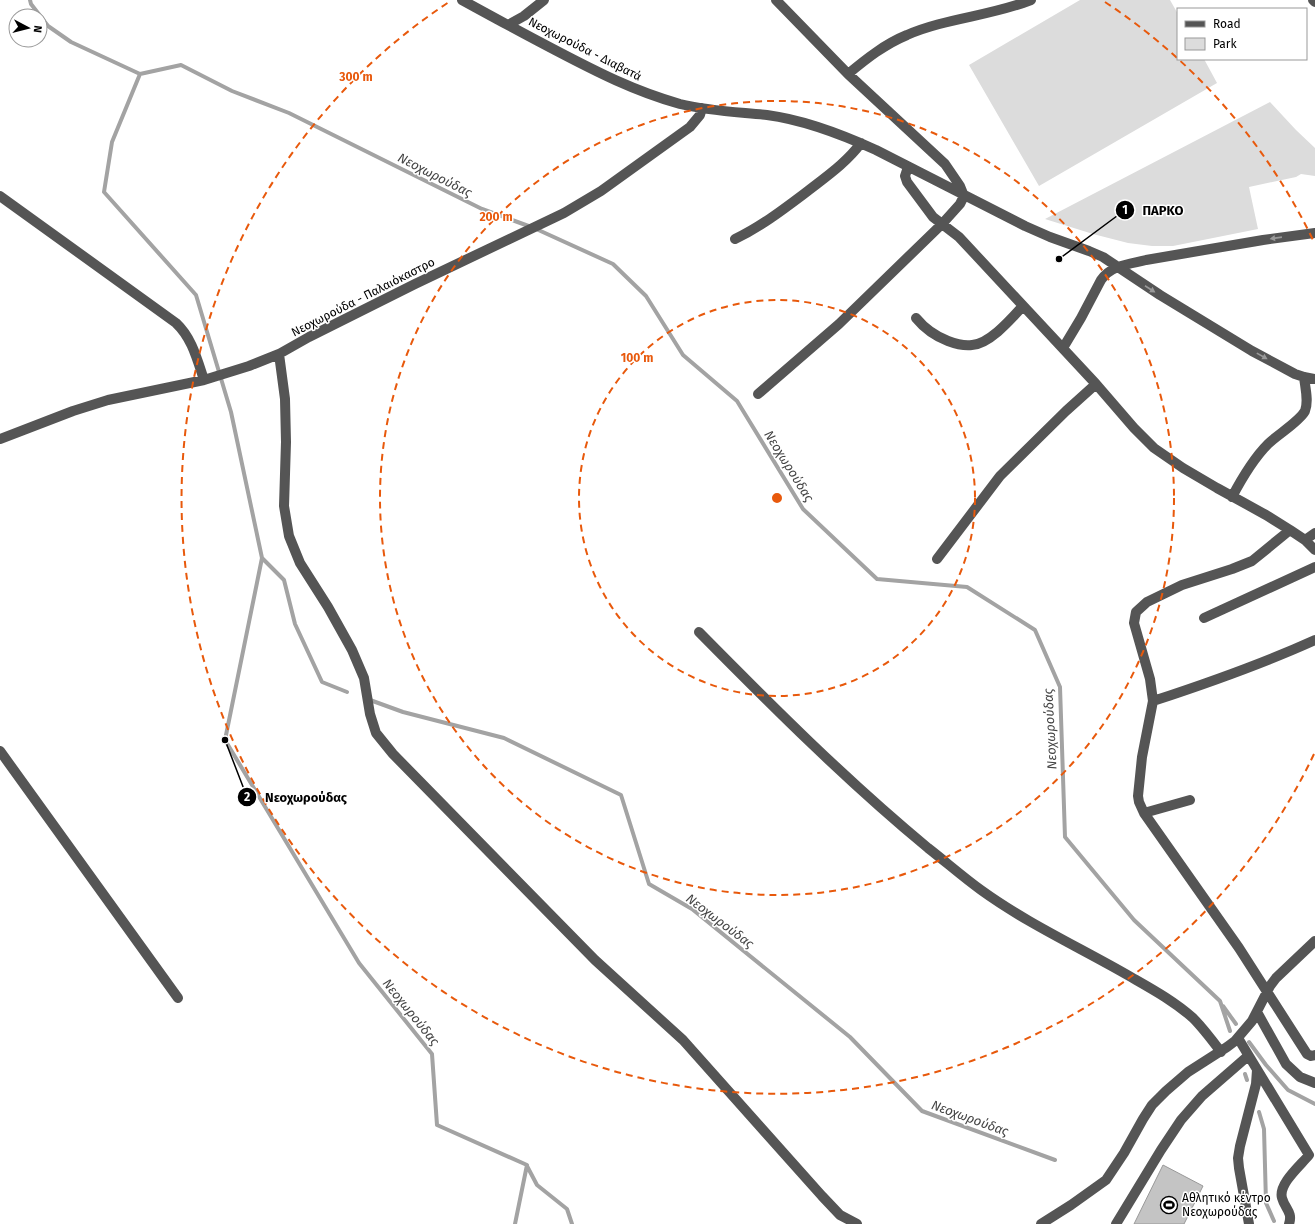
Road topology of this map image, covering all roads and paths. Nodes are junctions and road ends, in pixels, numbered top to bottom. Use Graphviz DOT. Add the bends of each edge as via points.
graph roads {
  1 [pos="462,0"];
  2 [pos="544,0"];
  3 [pos="776,0"];
  4 [pos="1030,0"];
  5 [pos="1313,0"];
  6 [pos="1315,2"];
  7 [pos="508,25"];
  8 [pos="848,74"];
  9 [pos="702,108"];
  10 [pos="861,143"];
  11 [pos="908,167"];
  12 [pos="0,196"];
  13 [pos="964,196"];
  14 [pos="942,224"];
  15 [pos="1315,233"];
  16 [pos="735,239"];
  17 [pos="1118,267"];
  18 [pos="1023,306"];
  19 [pos="916,318"];
  20 [pos="1063,348"];
  21 [pos="279,354"];
  22 [pos="1304,377"];
  23 [pos="1315,379"];
  24 [pos="204,380"];
  25 [pos="1096,384"];
  26 [pos="758,394"];
  27 [pos="0,439"];
  28 [pos="1232,497"];
  29 [pos="1290,530"];
  30 [pos="1315,534"];
  31 [pos="1305,540"];
  32 [pos="1315,550"];
  33 [pos="937,559"];
  34 [pos="1315,567"];
  35 [pos="1204,618"];
  36 [pos="699,632"];
  37 [pos="1315,640"];
  38 [pos="1153,701"];
  39 [pos="0,751"];
  40 [pos="1190,800"];
  41 [pos="1144,813"];
  42 [pos="1315,941"];
  43 [pos="1267,992"];
  44 [pos="178,998"];
  45 [pos="1257,1012"];
  46 [pos="1238,1038"];
  47 [pos="1221,1052"];
  48 [pos="1315,1055"];
  49 [pos="1248,1056"];
  50 [pos="1257,1070"];
  51 [pos="1315,1083"];
  52 [pos="857,1224"];
  53 [pos="1041,1224"];
  54 [pos="1116,1224"];
  55 [pos="1249,1224"];
  56 [pos="1289,1224"];
  1 -- 7 [label="street, Νεοχωρούδα - Διαβατά"];
  2 -- 7 [label="street"];
  3 -- 8 [label="street"];
  4 -- 8 [label="street" via="908,34 888,44"];
  5 -- 6 [label="street"];
  7 -- 9 [label="street, Νεοχωρούδα - Διαβατά" via="623,85 650,95"];
  8 -- 13 [label="street" via="945,164"];
  9 -- 10 [label="street, Νεοχωρούδα - Διαβατά" via="790,119"];
  9 -- 21 [label="street, Νεοχωρούδα - Παλαιόκαστρο" via="700,115 690,127 601,191 564,213 415,284"];
  10 -- 11 [label="street, Νεοχωρούδα - Διαβατά"];
  10 -- 16 [label="street" via="843,163 788,207"];
  11 -- 13 [label="street, Νεοχωρούδα - Διαβατά"];
  11 -- 14 [label="street" via="906,182 933,217"];
  12 -- 24 [label="street" via="176,323 192,345"];
  13 -- 14 [label="street"];
  13 -- 17 [label="street, Νεοχωρούδα - Διαβατά" via="1050,237 1096,254"];
  14 -- 18 [label="street" via="959,237"];
  14 -- 26 [label="street" via="839,324"];
  15 -- 17 [label="street, one-way" via="1146,260"];
  17 -- 20 [label="street" via="1106,273 1101,280"];
  17 -- 22 [label="street, Νεοχωρούδα - Διαβατά, one-way" via="1241,344"];
  18 -- 19 [label="street" via="988,339 974,345 958,345 943,339 929,332"];
  18 -- 20 [label="street"];
  20 -- 25 [label="street"];
  21 -- 24 [label="street, Νεοχωρούδα - Παλαιόκαστρο"];
  21 -- 52 [label="street" via="285,399 284,506 289,536 300,563 352,650 364,678 376,733 393,754 595,960 683,1040 840,1215"];
  22 -- 23 [label="street, Νεοχωρούδα - Διαβατά"];
  22 -- 28 [label="street" via="1304,412 1259,453"];
  24 -- 27 [label="street, Νεοχωρούδα - Παλαιόκαστρο" via="108,400"];
  25 -- 28 [label="street" via="1158,451"];
  25 -- 33 [label="street" via="1000,476"];
  28 -- 29 [label="street"];
  29 -- 31 [label="street"];
  29 -- 38 [label="street" via="1252,561 1182,585 1147,602 1136,612 1134,623 1150,679"];
  30 -- 31 [label="street"];
  31 -- 32 [label="street"];
  34 -- 35 [label="street"];
  36 -- 47 [label="street" via="846,777 952,867 1024,919 1118,969 1175,1004 1193,1018"];
  37 -- 38 [label="street" via="1270,660"];
  38 -- 41 [label="street" via="1138,786 1139,802"];
  39 -- 44 [label="street"];
  40 -- 41 [label="street"];
  41 -- 43 [label="street"];
  42 -- 43 [label="street" via="1283,970"];
  43 -- 45 [label="street"];
  43 -- 48 [label="street" via="1307,1054"];
  45 -- 46 [label="street"];
  45 -- 51 [label="street" via="1286,1064 1300,1077"];
  46 -- 47 [label="street"];
  46 -- 49 [label="street"];
  47 -- 53 [label="street" via="1188,1072 1158,1098 1106,1180"];
  49 -- 50 [label="street"];
  49 -- 54 [label="street" via="1202,1096 1181,1120"];
  50 -- 55 [label="street" via="1238,1158"];
  50 -- 56 [label="street" via="1309,1155 1281,1190 1290,1216"];
}
